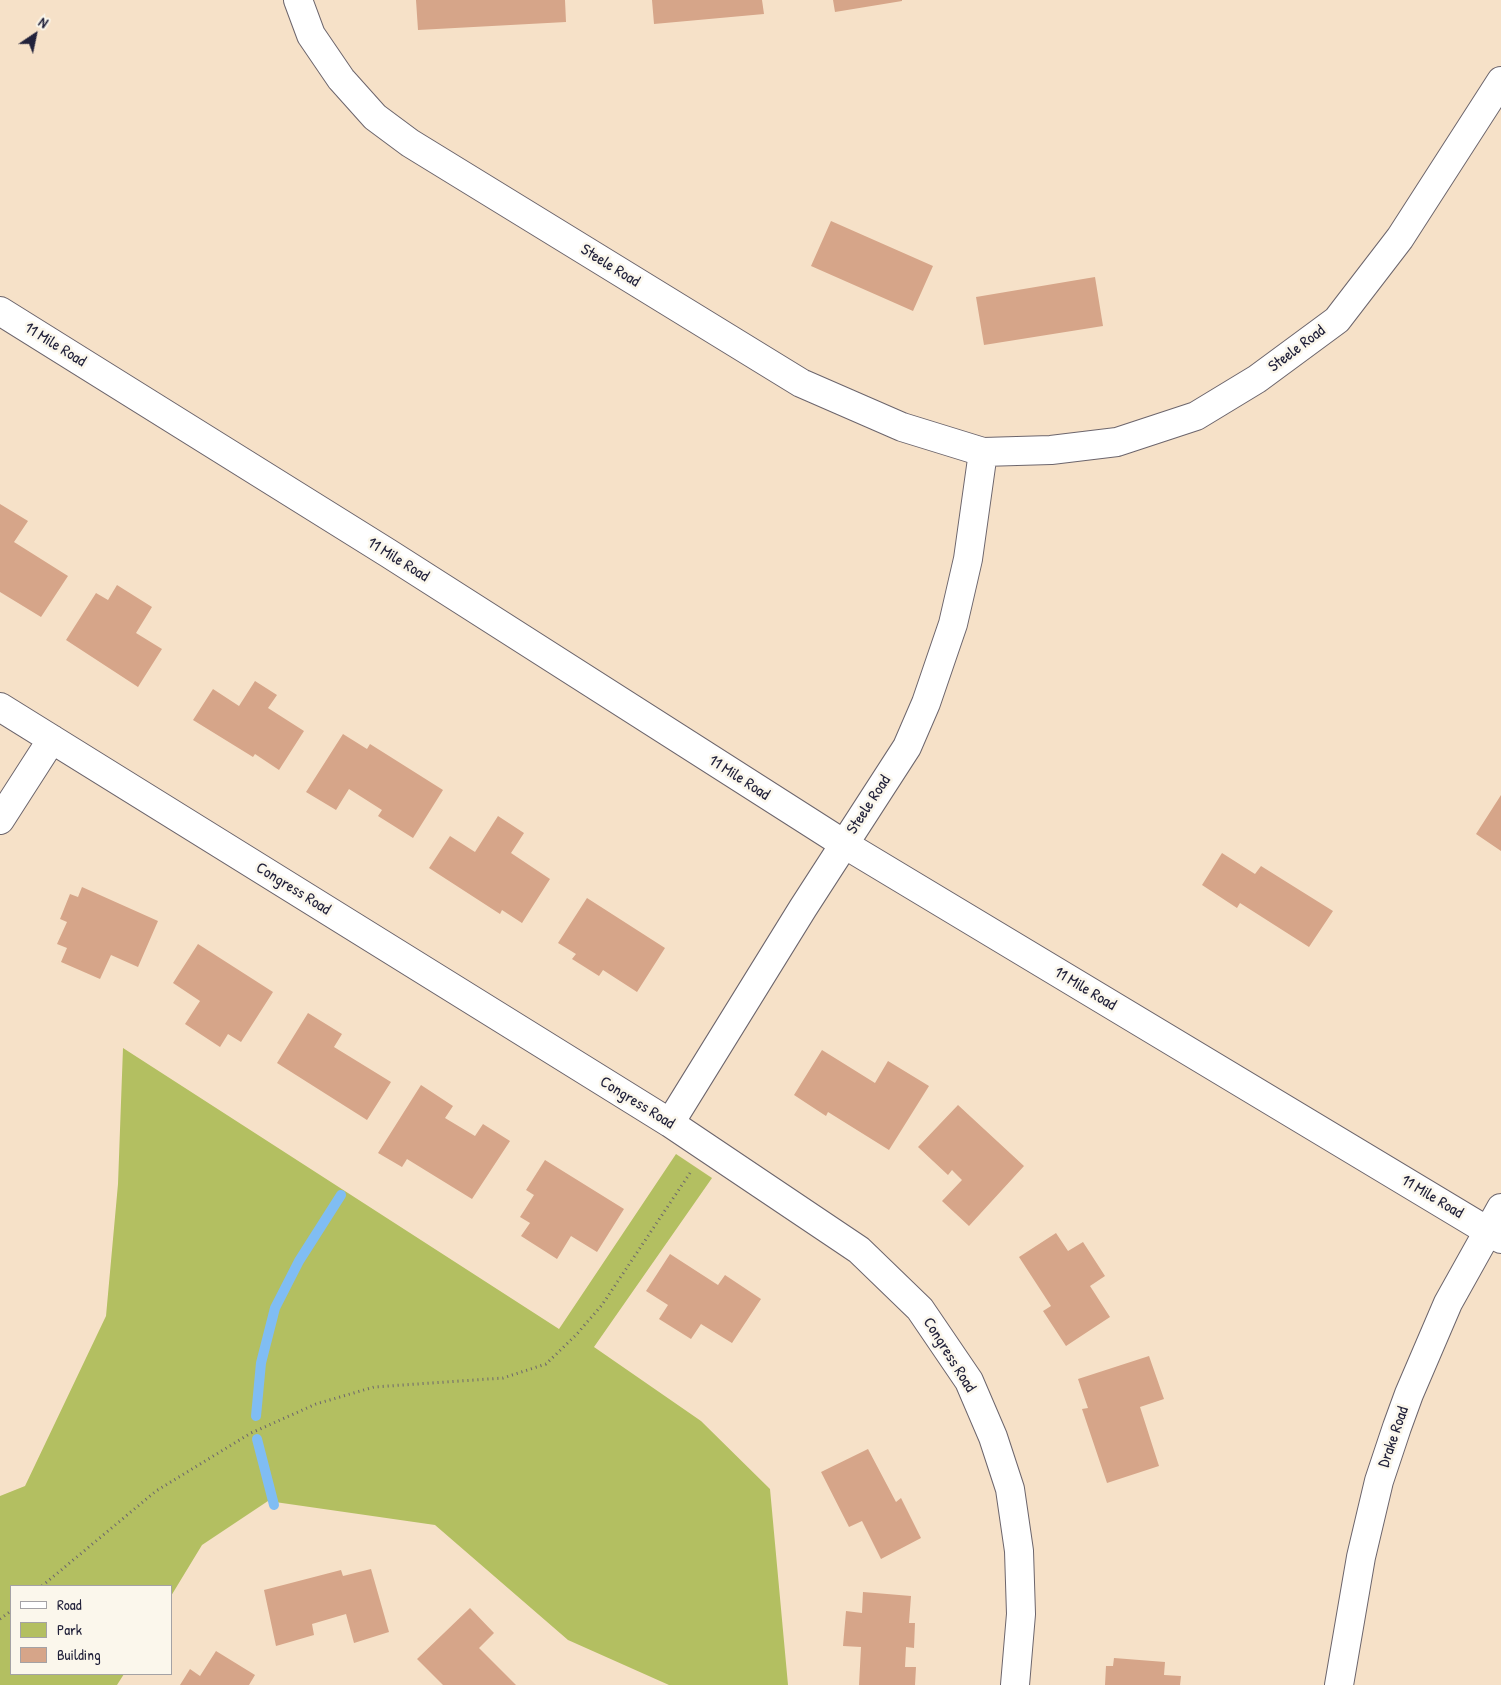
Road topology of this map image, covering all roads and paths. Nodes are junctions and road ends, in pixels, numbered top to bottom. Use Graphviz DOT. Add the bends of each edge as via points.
graph roads {
  1 [pos="298,0"];
  2 [pos="1501,81"];
  3 [pos="0,310"];
  4 [pos="983,452"];
  5 [pos="0,707"];
  6 [pos="52,739"];
  7 [pos="0,820"];
  8 [pos="844,844"];
  9 [pos="670,1123"];
  10 [pos="707,1147"];
  11 [pos="1496,1226"];
  12 [pos="43,1585"];
  13 [pos="10,1612"];
  14 [pos="0,1620"];
  15 [pos="1015,1685"];
  16 [pos="1339,1685"];
  1 -- 4 [label="street, Steele Road" via="311,35 341,79 375,116 410,143 801,383 902,427"];
  2 -- 4 [label="street, Steele Road" via="1400,238 1337,320 1257,379 1196,416 1117,442 1051,450"];
  3 -- 8 [label="street, 11 Mile Road"];
  4 -- 8 [label="street, Steele Road" via="968,559 953,624 926,703 906,747"];
  5 -- 6 [label="street, Congress Road"];
  6 -- 7 [label="street"];
  6 -- 9 [label="street, Congress Road"];
  8 -- 9 [label="street, Steele Road"];
  8 -- 11 [label="street, 11 Mile Road"];
  9 -- 10 [label="street, Congress Road"];
  10 -- 12 [label="path" via="602,1305 546,1364 503,1378 374,1386 316,1404 252,1433 156,1491"];
  10 -- 15 [label="street, Congress Road" via="859,1250 920,1309 969,1382 993,1437 1010,1490 1020,1551 1021,1614"];
  11 -- 16 [label="street, Drake Road" via="1448,1303 1397,1427 1379,1481 1360,1557"];
  13 -- 14 [label="path"];
}
